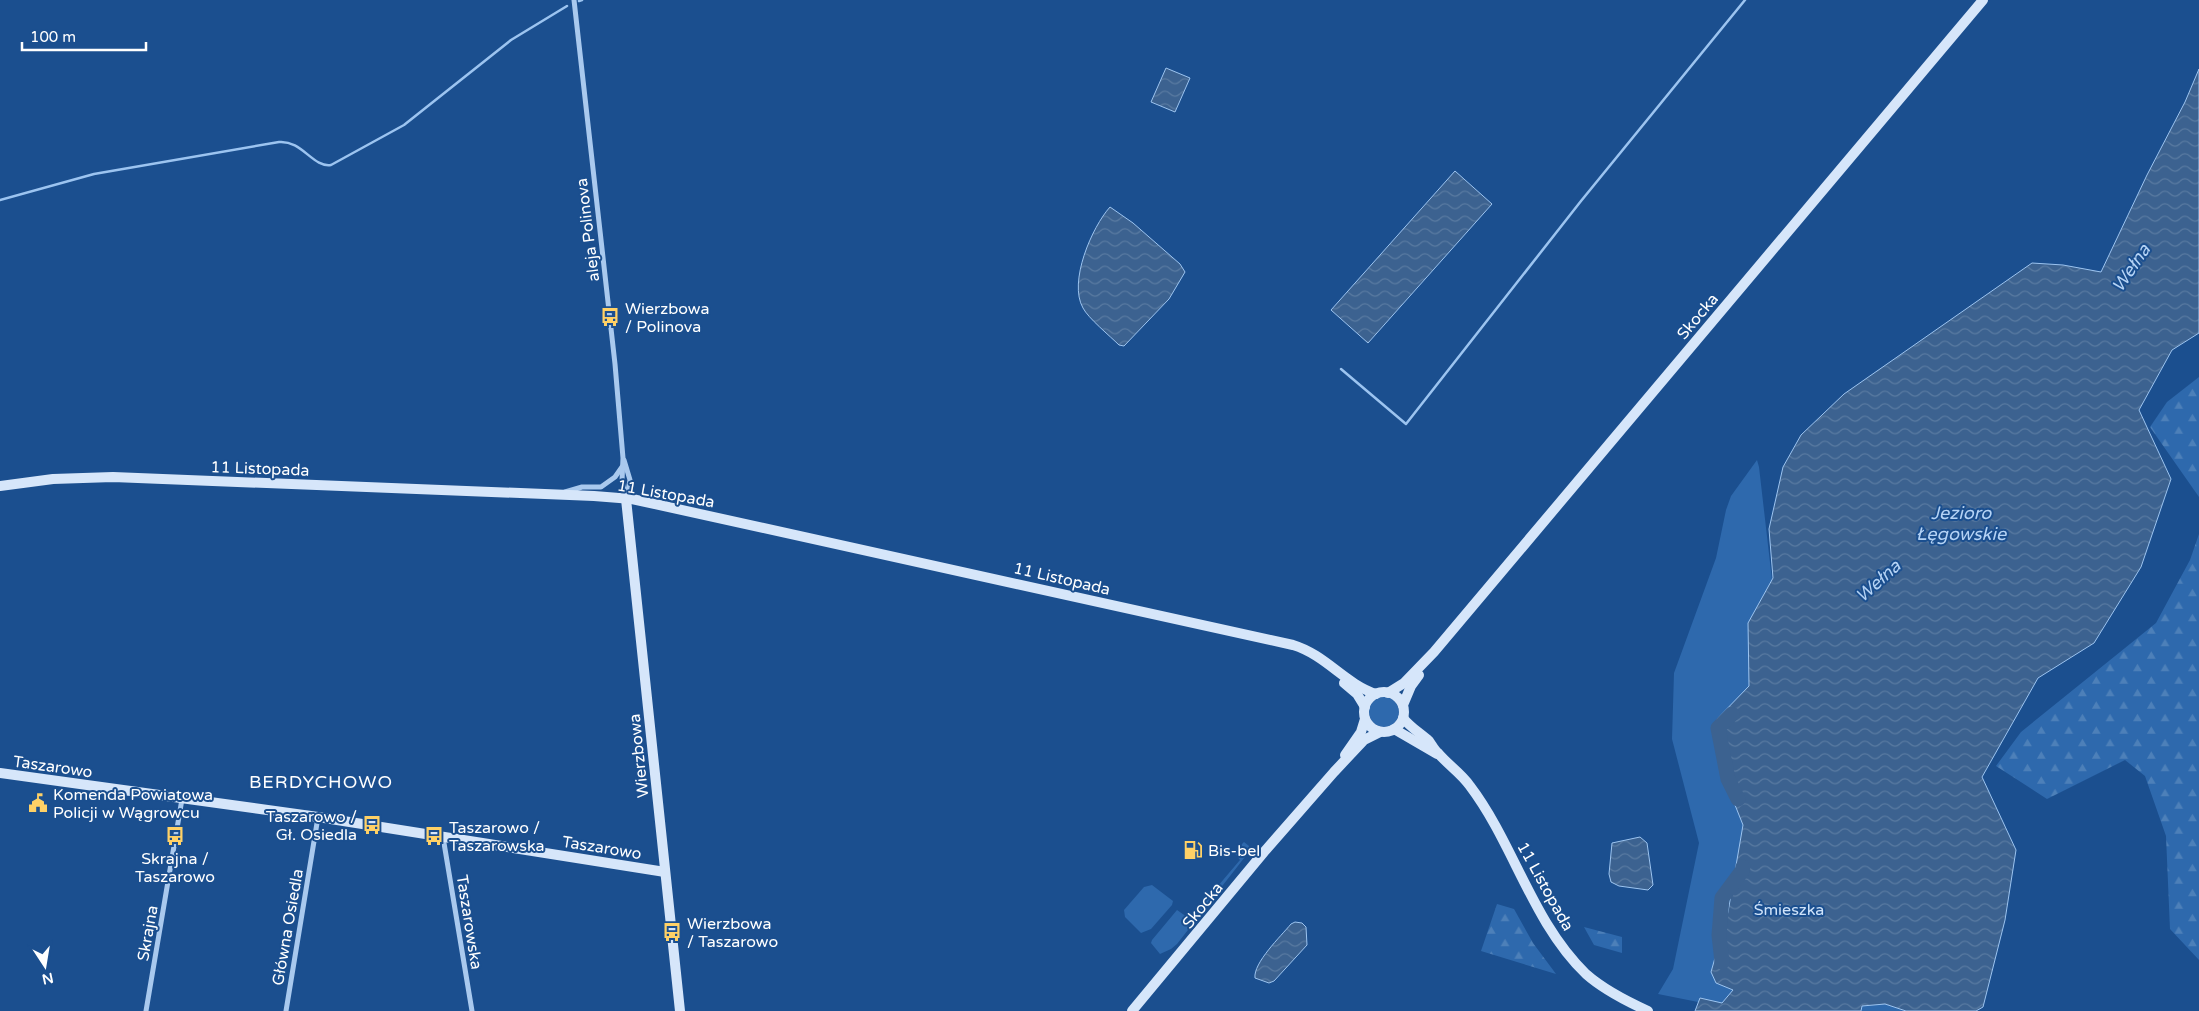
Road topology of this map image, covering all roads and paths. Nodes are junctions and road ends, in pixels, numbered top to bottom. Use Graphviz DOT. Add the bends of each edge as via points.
graph roads {
  1 [pos="574,0"];
  2 [pos="1983,0"];
  3 [pos="623,458"];
  4 [pos="623,466"];
  5 [pos="0,486"];
  6 [pos="559,494"];
  7 [pos="626,498"];
  8 [pos="1434,652"];
  9 [pos="1311,653"];
  10 [pos="1388,692"];
  11 [pos="1376,694"];
  12 [pos="1402,705"];
  13 [pos="1365,707"];
  14 [pos="1403,718"];
  15 [pos="1365,719"];
  16 [pos="1394,729"];
  17 [pos="1380,732"];
  18 [pos="1438,754"];
  19 [pos="1334,772"];
  20 [pos="0,773"];
  21 [pos="182,799"];
  22 [pos="318,817"];
  23 [pos="443,837"];
  24 [pos="666,872"];
  25 [pos="146,1011"];
  26 [pos="286,1011"];
  27 [pos="472,1011"];
  28 [pos="680,1011"];
  29 [pos="1132,1011"];
  30 [pos="1648,1011"];
  1 -- 3 [label="street, aleja Polinova"];
  2 -- 8 [label="main road, Skocka"];
  3 -- 4 [label="street, aleja Polinova"];
  3 -- 7 [label="street, aleja Polinova" via="630,480"];
  4 -- 6 [label="street" via="601,487 582,486"];
  4 -- 7 [label="street, aleja Polinova"];
  5 -- 6 [label="main road, 11 Listopada" via="53,479 122,477"];
  6 -- 7 [label="main road, 11 Listopada"];
  7 -- 9 [label="main road, 11 Listopada" via="1284,643"];
  7 -- 24 [label="main road, Wierzbowa"];
  8 -- 10 [label="main road, Skocka" via="1404,683"];
  8 -- 12 [label="main road, Skocka"];
  9 -- 11 [label="main road, 11 Listopada" via="1357,685"];
  9 -- 13 [label="main road, 11 Listopada" via="1357,694"];
  10 -- 11 [label="main road"];
  10 -- 12 [label="main road"];
  11 -- 13 [label="main road"];
  12 -- 14 [label="main road"];
  13 -- 15 [label="main road"];
  14 -- 16 [label="main road"];
  14 -- 18 [label="main road, 11 Listopada" via="1430,742"];
  15 -- 17 [label="main road"];
  15 -- 19 [label="main road, Skocka" via="1361,732"];
  16 -- 17 [label="main road"];
  16 -- 18 [label="main road, 11 Listopada"];
  17 -- 19 [label="main road, Skocka" via="1364,740"];
  18 -- 30 [label="main road, 11 Listopada" via="1470,786 1568,954 1586,974 1606,989"];
  19 -- 29 [label="main road, Skocka"];
  20 -- 21 [label="main road, Taszarowo"];
  21 -- 22 [label="main road, Taszarowo"];
  21 -- 25 [label="street, Skrajna"];
  22 -- 23 [label="main road, Taszarowo"];
  22 -- 26 [label="street, Główna Osiedla"];
  23 -- 24 [label="main road, Taszarowo"];
  23 -- 27 [label="street, Taszarowska"];
  24 -- 28 [label="main road, Wierzbowa"];
}
